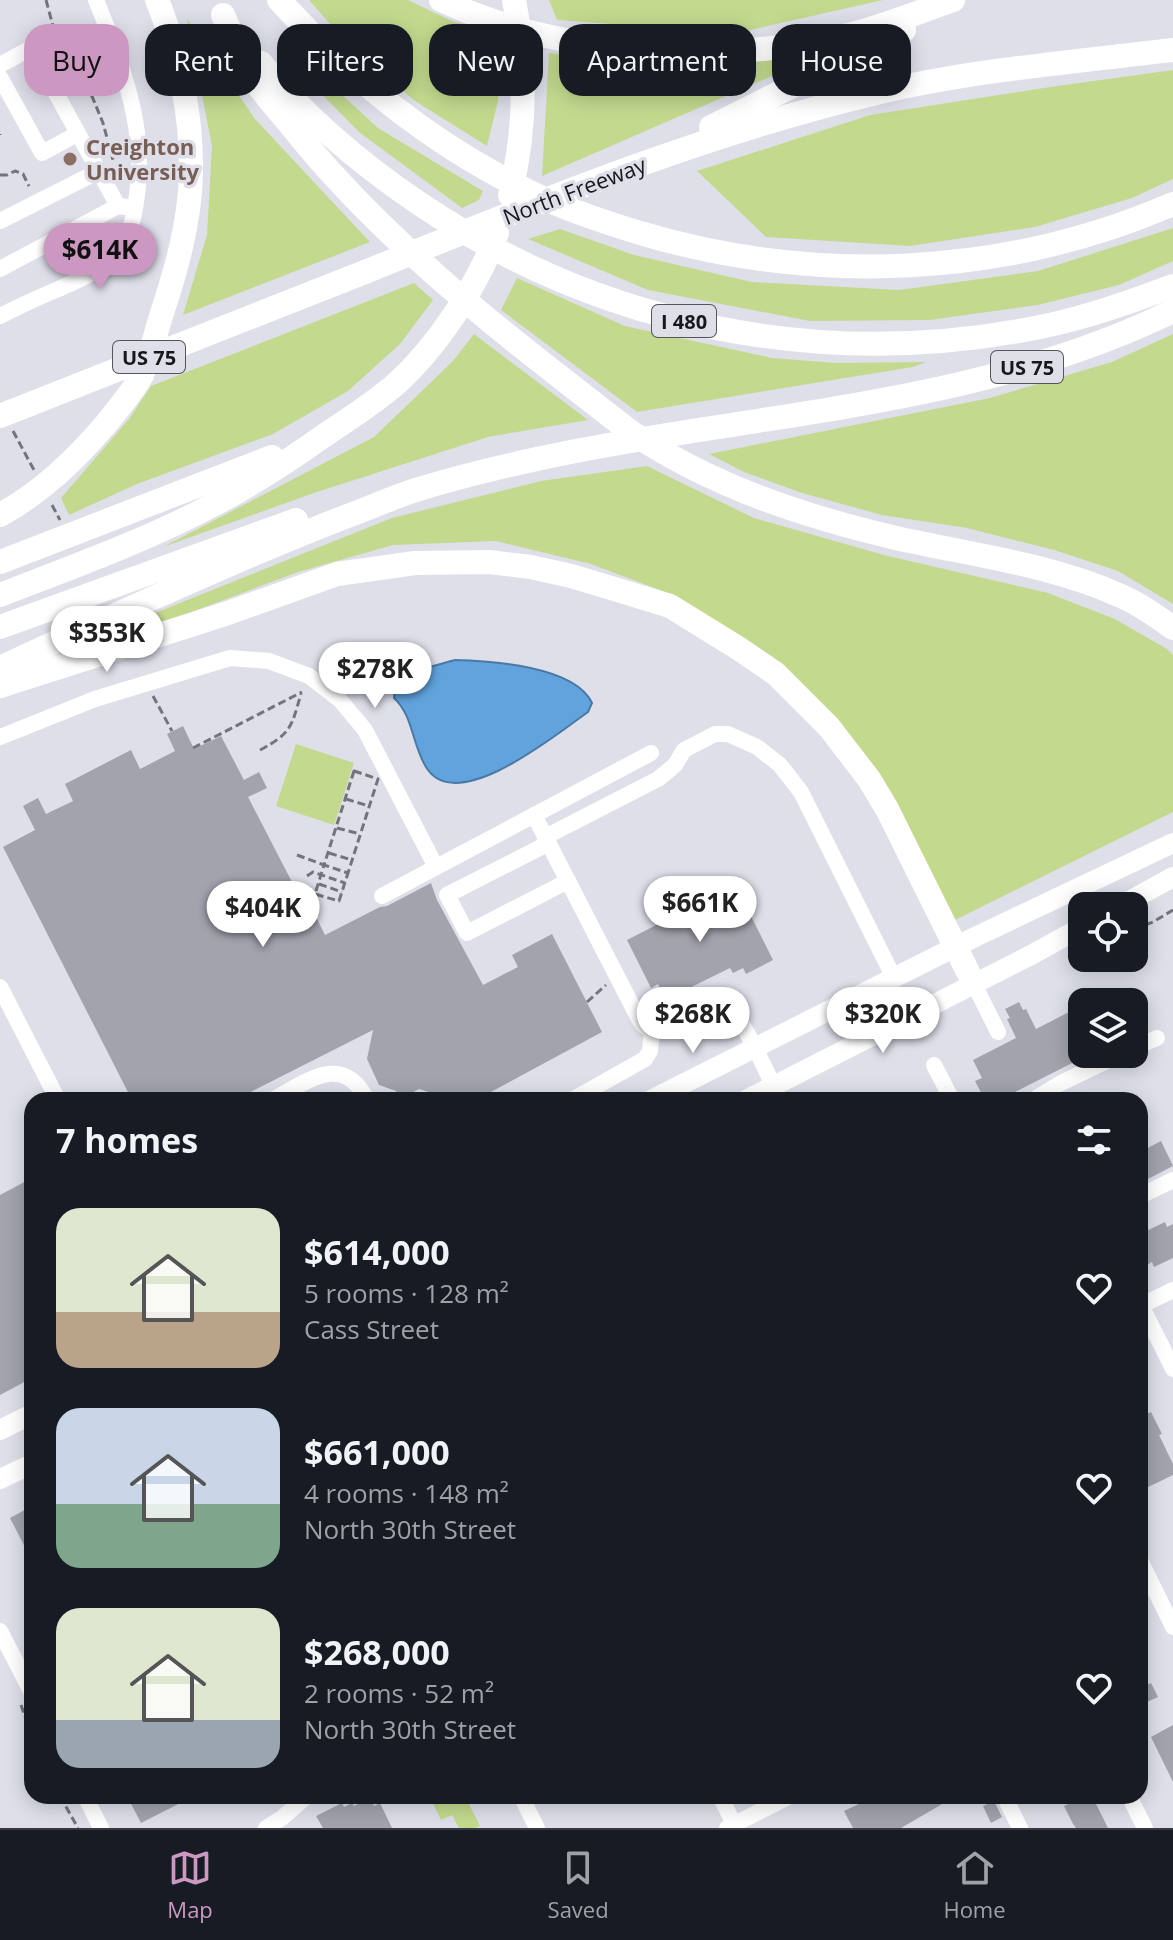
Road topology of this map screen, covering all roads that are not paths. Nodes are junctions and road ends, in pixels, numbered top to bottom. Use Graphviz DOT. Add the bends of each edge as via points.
graph roads {
  1 [pos="96,0"];
  2 [pos="157,0"];
  3 [pos="279,0"];
  4 [pos="441,0"];
  5 [pos="514,0"];
  6 [pos="953,0"];
  7 [pos="960,0"];
  8 [pos="218,7"];
  9 [pos="1173,50"];
  10 [pos="0,65"];
  11 [pos="0,77"];
  12 [pos="77,134"];
  13 [pos="631,167"];
  14 [pos="107,171"];
  15 [pos="1173,204"];
  16 [pos="118,206"];
  17 [pos="136,208"];
  18 [pos="0,221"];
  19 [pos="0,269"];
  20 [pos="1173,286"];
  21 [pos="1173,311"];
  22 [pos="0,316"];
  23 [pos="0,416"];
  24 [pos="343,423"];
  25 [pos="414,490"];
  26 [pos="0,515"];
  27 [pos="0,562"];
  28 [pos="0,595"];
  29 [pos="0,627"];
  30 [pos="1173,628"];
  31 [pos="0,668"];
  32 [pos="0,686"];
  33 [pos="0,737"];
  34 [pos="651,753"];
  35 [pos="534,815"];
  36 [pos="547,840"];
  37 [pos="1173,843"];
  38 [pos="436,867"];
  39 [pos="1173,877"];
  40 [pos="568,881"];
  41 [pos="1146,892"];
  42 [pos="382,896"];
  43 [pos="1068,934"];
  44 [pos="955,947"];
  45 [pos="894,978"];
  46 [pos="974,984"];
  47 [pos="0,987"];
  48 [pos="652,1029"];
  49 [pos="998,1032"];
  50 [pos="1157,1038"];
  51 [pos="1148,1042"];
  52 [pos="754,1048"];
  53 [pos="934,1065"];
  54 [pos="1092,1068"];
  55 [pos="54,1092"];
  56 [pos="287,1092"];
  57 [pos="362,1092"];
  58 [pos="586,1092"];
  59 [pos="667,1092"];
  60 [pos="776,1092"];
  61 [pos="778,1092"];
  62 [pos="948,1092"];
  63 [pos="1046,1092"];
  64 [pos="1173,1180"];
  65 [pos="1148,1192"];
  66 [pos="1173,1290"];
  67 [pos="1148,1301"];
  68 [pos="1148,1321"];
  69 [pos="1173,1369"];
  70 [pos="24,1418"];
  71 [pos="0,1430"];
  72 [pos="24,1468"];
  73 [pos="0,1479"];
  74 [pos="1148,1576"];
  75 [pos="1173,1627"];
  76 [pos="0,1632"];
  77 [pos="24,1668"];
  78 [pos="89,1804"];
  79 [pos="298,1804"];
  80 [pos="525,1804"];
  81 [pos="723,1804"];
  82 [pos="775,1804"];
  83 [pos="1008,1804"];
  84 [pos="1133,1804"];
  85 [pos="733,1827"];
  86 [pos="101,1828"];
  87 [pos="266,1828"];
  88 [pos="537,1828"];
  89 [pos="1020,1828"];
  90 [pos="1145,1828"];
  1 -- 17 [label="street" via="136,119 141,172"];
  2 -- 26 [label="highway" via="178,67 191,175 168,295 140,378 118,409 44,487"];
  3 -- 15 [label="highway" via="379,95 470,159 533,194 595,218 708,250 824,266 945,263 1053,244"];
  4 -- 6 [label="highway" via="511,26 604,47 707,52 851,34"];
  5 -- 24 [label="highway" via="524,66 524,112 509,200 488,258 435,340 398,382"];
  7 -- 13 [label="highway"];
  8 -- 20 [label="highway, I 480" via="313,119 411,198 470,236 548,275 666,317 778,339 928,343 1042,326"];
  8 -- 30 [label="highway" via="251,75 344,187 488,321 652,446 703,474 795,511 1052,572 1121,596"];
  9 -- 13 [label="highway, North Freeway / US 75" via="964,76 875,93"];
  10 -- 12 [label="street" via="31,48"];
  11 -- 12 [label="street" via="42,153"];
  12 -- 14 [label="street"];
  13 -- 23 [label="highway, North Freeway / US 75"];
  14 -- 16 [label="street"];
  14 -- 18 [label="street"];
  16 -- 17 [label="street"];
  16 -- 19 [label="street"];
  17 -- 22 [label="street" via="130,233 101,267"];
  21 -- 25 [label="highway, US 75" via="1093,346 1008,373 523,462"];
  24 -- 27 [label="highway" via="243,468"];
  24 -- 28 [label="highway" via="214,504"];
  25 -- 29 [label="highway" via="303,518"];
  25 -- 31 [label="highway, US 75" via="291,538"];
  32 -- 44 [label="highway" via="337,574 415,563 489,562 571,576 670,606 776,674 805,702 869,779"];
  33 -- 38 [label="street" via="173,674 230,658 269,661 309,676 340,700 365,730"];
  34 -- 35 [label="street"];
  35 -- 36 [label="street"];
  35 -- 38 [label="street"];
  36 -- 40 [label="street"];
  36 -- 40 [label="street" via="447,895 467,933"];
  36 -- 45 [label="street" via="658,779 684,750 715,734 728,734 780,765 801,792"];
  37 -- 44 [label="main road"];
  38 -- 42 [label="street"];
  39 -- 41 [label="main road"];
  40 -- 48 [label="street" via="640,1021"];
  43 -- 46 [label="main road"];
  44 -- 45 [label="main road"];
  44 -- 46 [label="highway"];
  45 -- 52 [label="main road"];
  46 -- 49 [label="street"];
  46 -- 61 [label="main road"];
  47 -- 55 [label="street"];
  48 -- 52 [label="street" via="716,1003 734,1012"];
  48 -- 58 [label="street" via="645,1059"];
  50 -- 51 [label="street"];
  52 -- 59 [label="main road"];
  52 -- 60 [label="street"];
  53 -- 62 [label="street"];
  54 -- 63 [label="street"];
  56 -- 57 [label="street" via="338,1072"];
  64 -- 65 [label="street"];
  66 -- 67 [label="street"];
  68 -- 69 [label="street"];
  70 -- 71 [label="main road"];
  72 -- 73 [label="main road"];
  74 -- 75 [label="street"];
  76 -- 77 [label="street"];
  78 -- 86 [label="street"];
  79 -- 87 [label="street"];
  80 -- 88 [label="street"];
  81 -- 85 [label="street"];
  82 -- 85 [label="street"];
  83 -- 89 [label="street"];
  84 -- 90 [label="street"];
}
